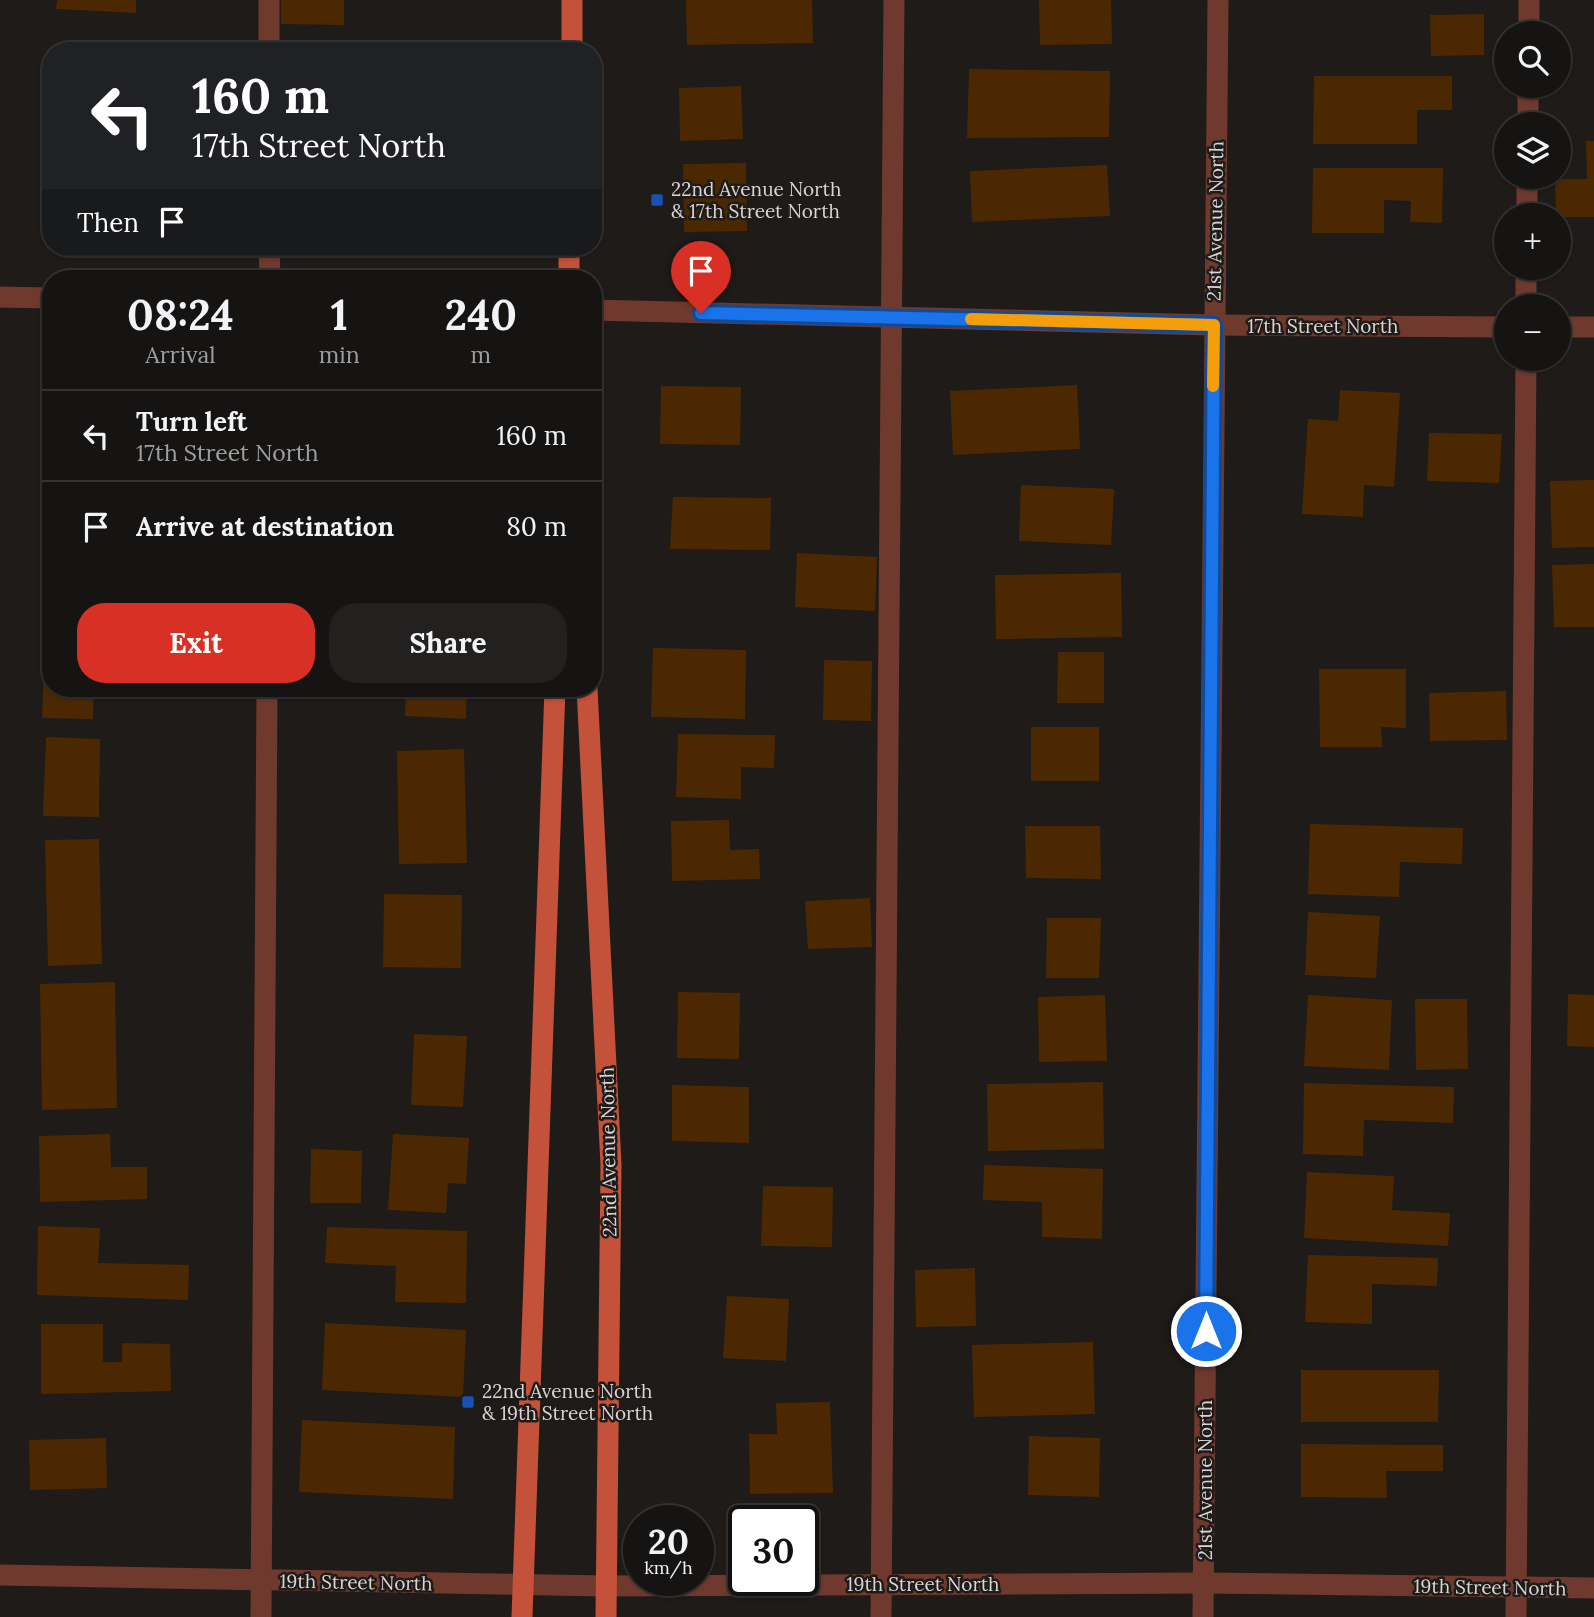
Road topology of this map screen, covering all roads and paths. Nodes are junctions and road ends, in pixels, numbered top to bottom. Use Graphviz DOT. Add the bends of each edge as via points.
graph roads {
  1 [pos="269,0"];
  2 [pos="572,0"];
  3 [pos="894,0"];
  4 [pos="1218,0"];
  5 [pos="1529,0"];
  6 [pos="1529,21"];
  7 [pos="269,42"];
  8 [pos="572,42"];
  9 [pos="0,297"];
  10 [pos="42,298"];
  11 [pos="602,310"];
  12 [pos="889,318"];
  13 [pos="1214,325"];
  14 [pos="1494,327"];
  15 [pos="1571,327"];
  16 [pos="1594,327"];
  17 [pos="1525,371"];
  18 [pos="267,697"];
  19 [pos="555,697"];
  20 [pos="587,697"];
  21 [pos="0,1576"];
  22 [pos="262,1580"];
  23 [pos="1204,1583"];
  24 [pos="522,1585"];
  25 [pos="881,1585"];
  26 [pos="606,1586"];
  27 [pos="1516,1587"];
  28 [pos="1594,1588"];
  29 [pos="261,1617"];
  30 [pos="522,1617"];
  31 [pos="606,1617"];
  32 [pos="881,1617"];
  33 [pos="1203,1617"];
  34 [pos="1516,1617"];
  1 -- 7 [label="street"];
  2 -- 8 [label="main road"];
  3 -- 12 [label="street"];
  4 -- 13 [label="street, 21st Avenue North"];
  5 -- 6 [label="street"];
  9 -- 10 [label="street"];
  11 -- 12 [label="street, 17th Street North"];
  12 -- 13 [label="street, 17th Street North"];
  12 -- 25 [label="street"];
  13 -- 14 [label="street, 17th Street North"];
  13 -- 23 [label="street, 21st Avenue North"];
  15 -- 16 [label="street"];
  17 -- 27 [label="street"];
  18 -- 22 [label="street"];
  19 -- 24 [label="main road"];
  20 -- 26 [label="main road, 22nd Avenue North" via="611,1165"];
  21 -- 22 [label="street, 19th Street North"];
  22 -- 24 [label="street, 19th Street North"];
  22 -- 29 [label="street"];
  23 -- 25 [label="street, 19th Street North"];
  23 -- 27 [label="street, 19th Street North"];
  23 -- 33 [label="street, 21st Avenue North"];
  24 -- 26 [label="street, 19th Street North"];
  24 -- 30 [label="main road"];
  25 -- 26 [label="street, 19th Street North"];
  25 -- 32 [label="street"];
  26 -- 31 [label="main road, 22nd Avenue North"];
  27 -- 28 [label="street, 19th Street North"];
  27 -- 34 [label="street"];
}
